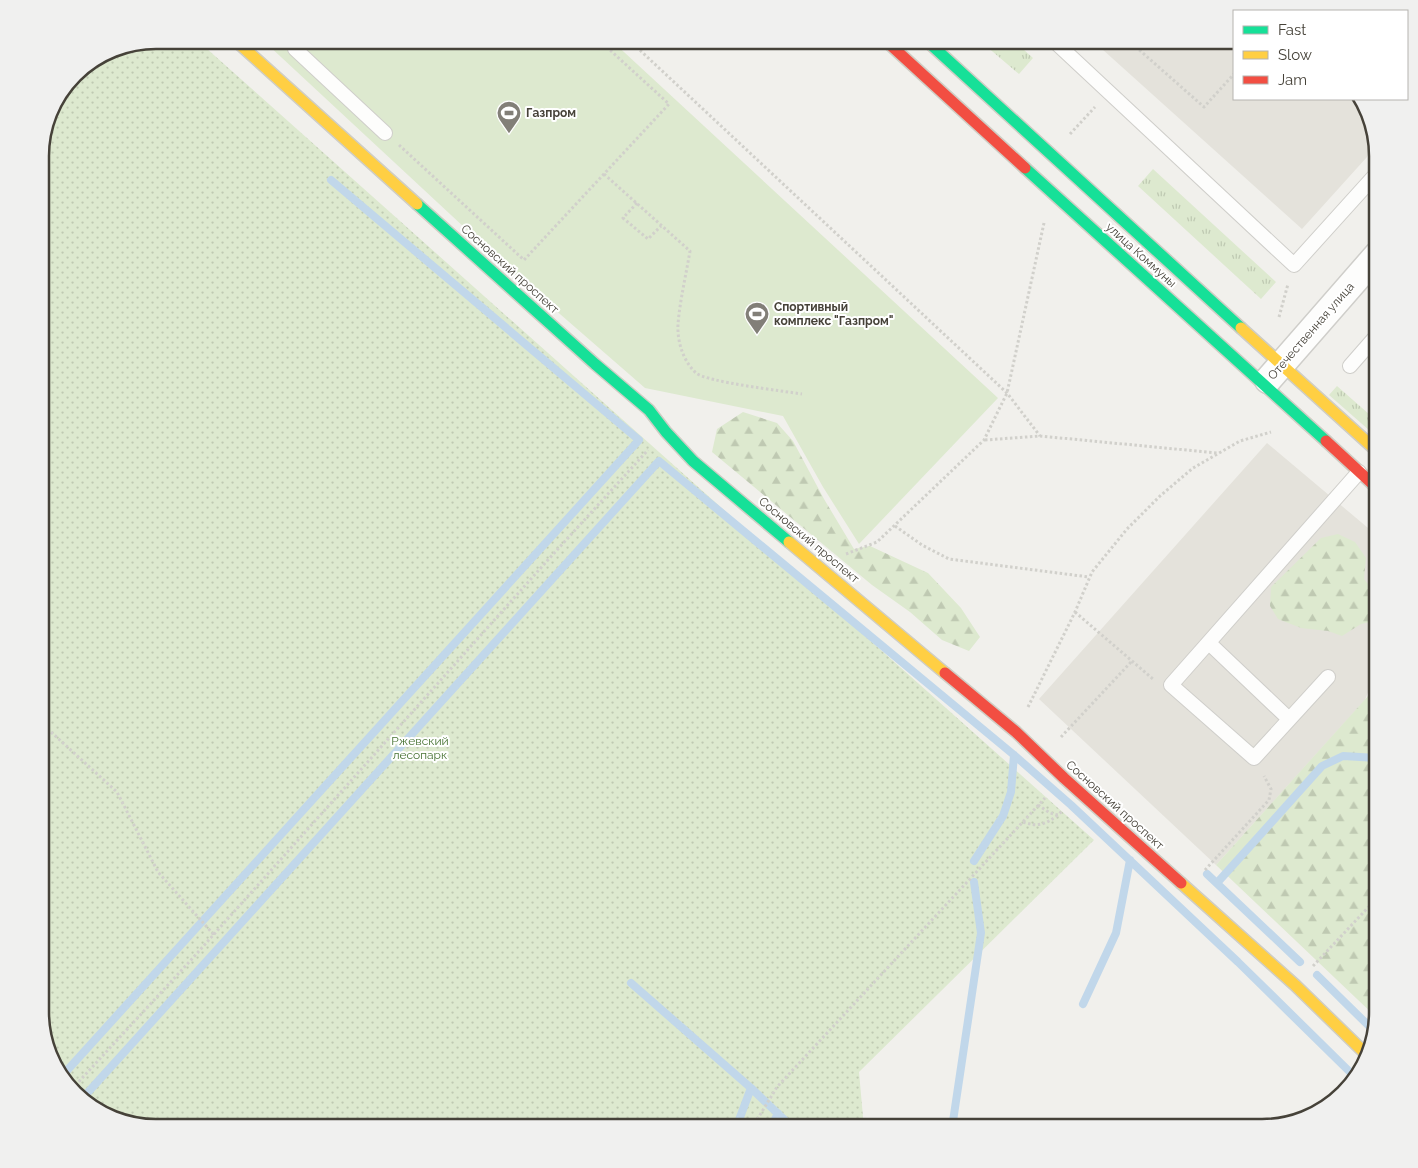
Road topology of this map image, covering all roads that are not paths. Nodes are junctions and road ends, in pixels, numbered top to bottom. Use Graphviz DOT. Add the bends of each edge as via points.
graph roads {
  1 [pos="245,49"];
  2 [pos="295,49"];
  3 [pos="901,49"];
  4 [pos="936,49"];
  5 [pos="1063,49"];
  6 [pos="385,133"];
  7 [pos="1369,182"];
  8 [pos="1369,264"];
  9 [pos="1369,344"];
  10 [pos="1282,364"];
  11 [pos="1350,366"];
  12 [pos="1263,385"];
  13 [pos="1369,443"];
  14 [pos="1359,472"];
  15 [pos="1369,481"];
  16 [pos="1209,643"];
  17 [pos="1328,677"];
  18 [pos="1289,719"];
  19 [pos="1362,1051"];
  1 -- 19 [label="street, Сосновский проспект" via="649,410 693,461 1016,732 1295,985"];
  2 -- 6 [label="lane"];
  3 -- 12 [label="street, улица Коммуны"];
  4 -- 10 [label="street, улица Коммуны"];
  5 -- 7 [label="lane" via="1294,265"];
  8 -- 10 [label="street, Отечественная улица"];
  9 -- 11 [label="lane"];
  10 -- 12 [label="street, Отечественная улица"];
  10 -- 13 [label="street, улица Коммуны"];
  12 -- 14 [label="street, улица Коммуны"];
  14 -- 15 [label="street, улица Коммуны"];
  14 -- 16 [label="lane"];
  16 -- 18 [label="lane"];
  16 -- 18 [label="lane" via="1171,686 1254,758"];
  17 -- 18 [label="lane"];
}
